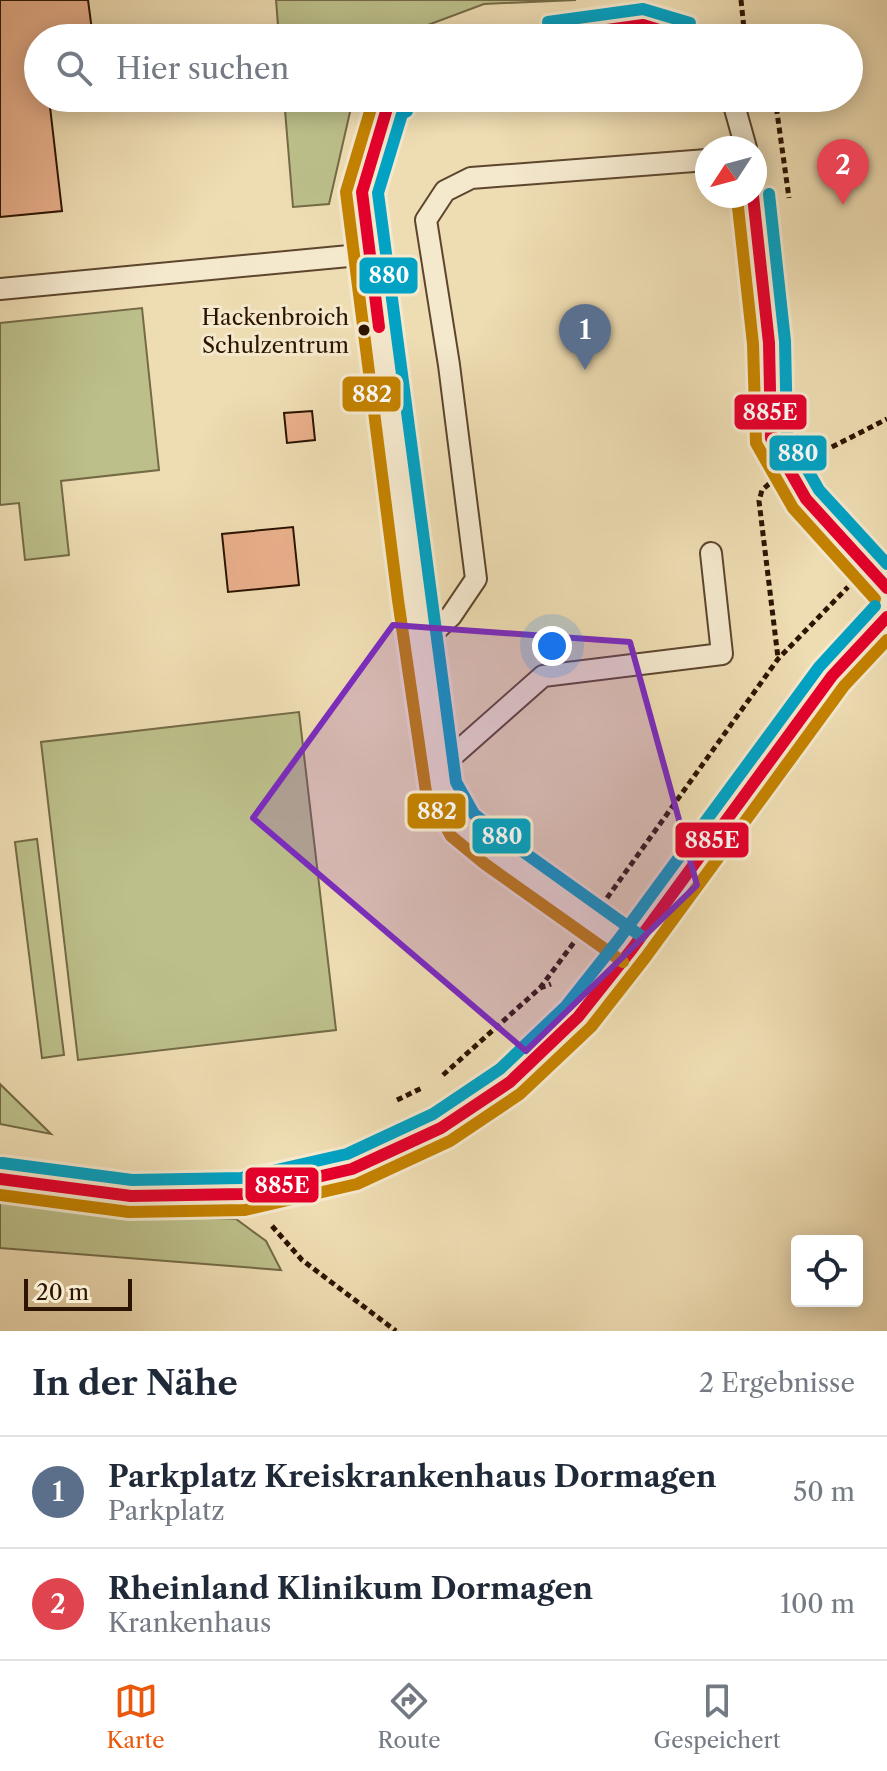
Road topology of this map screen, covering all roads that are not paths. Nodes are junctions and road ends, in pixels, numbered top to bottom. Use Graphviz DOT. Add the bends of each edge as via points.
graph roads {
  1 [pos="386,112"];
  2 [pos="736,112"];
  3 [pos="743,136"];
  4 [pos="695,161"];
  5 [pos="754,208"];
  6 [pos="370,254"];
  7 [pos="0,289"];
  8 [pos="711,553"];
  9 [pos="887,588"];
  10 [pos="887,617"];
  11 [pos="421,644"];
  12 [pos="439,768"];
  13 [pos="632,949"];
  14 [pos="0,1179"];
  1 -- 6 [label="lane" via="362,192"];
  2 -- 3 [label="lane"];
  4 -- 11 [label="lane" via="471,178 445,191 426,220 476,579 451,616"];
  5 -- 9 [label="lane" via="769,343 771,438 806,499"];
  6 -- 7 [label="lane"];
  6 -- 11 [label="lane"];
  8 -- 12 [label="lane" via="722,654 543,676"];
  10 -- 13 [label="street" via="832,676"];
  11 -- 12 [label="lane"];
  12 -- 13 [label="lane" via="441,787 461,824"];
  13 -- 14 [label="street" via="578,1017 510,1082 441,1128 352,1169 243,1194 131,1196"];
}
